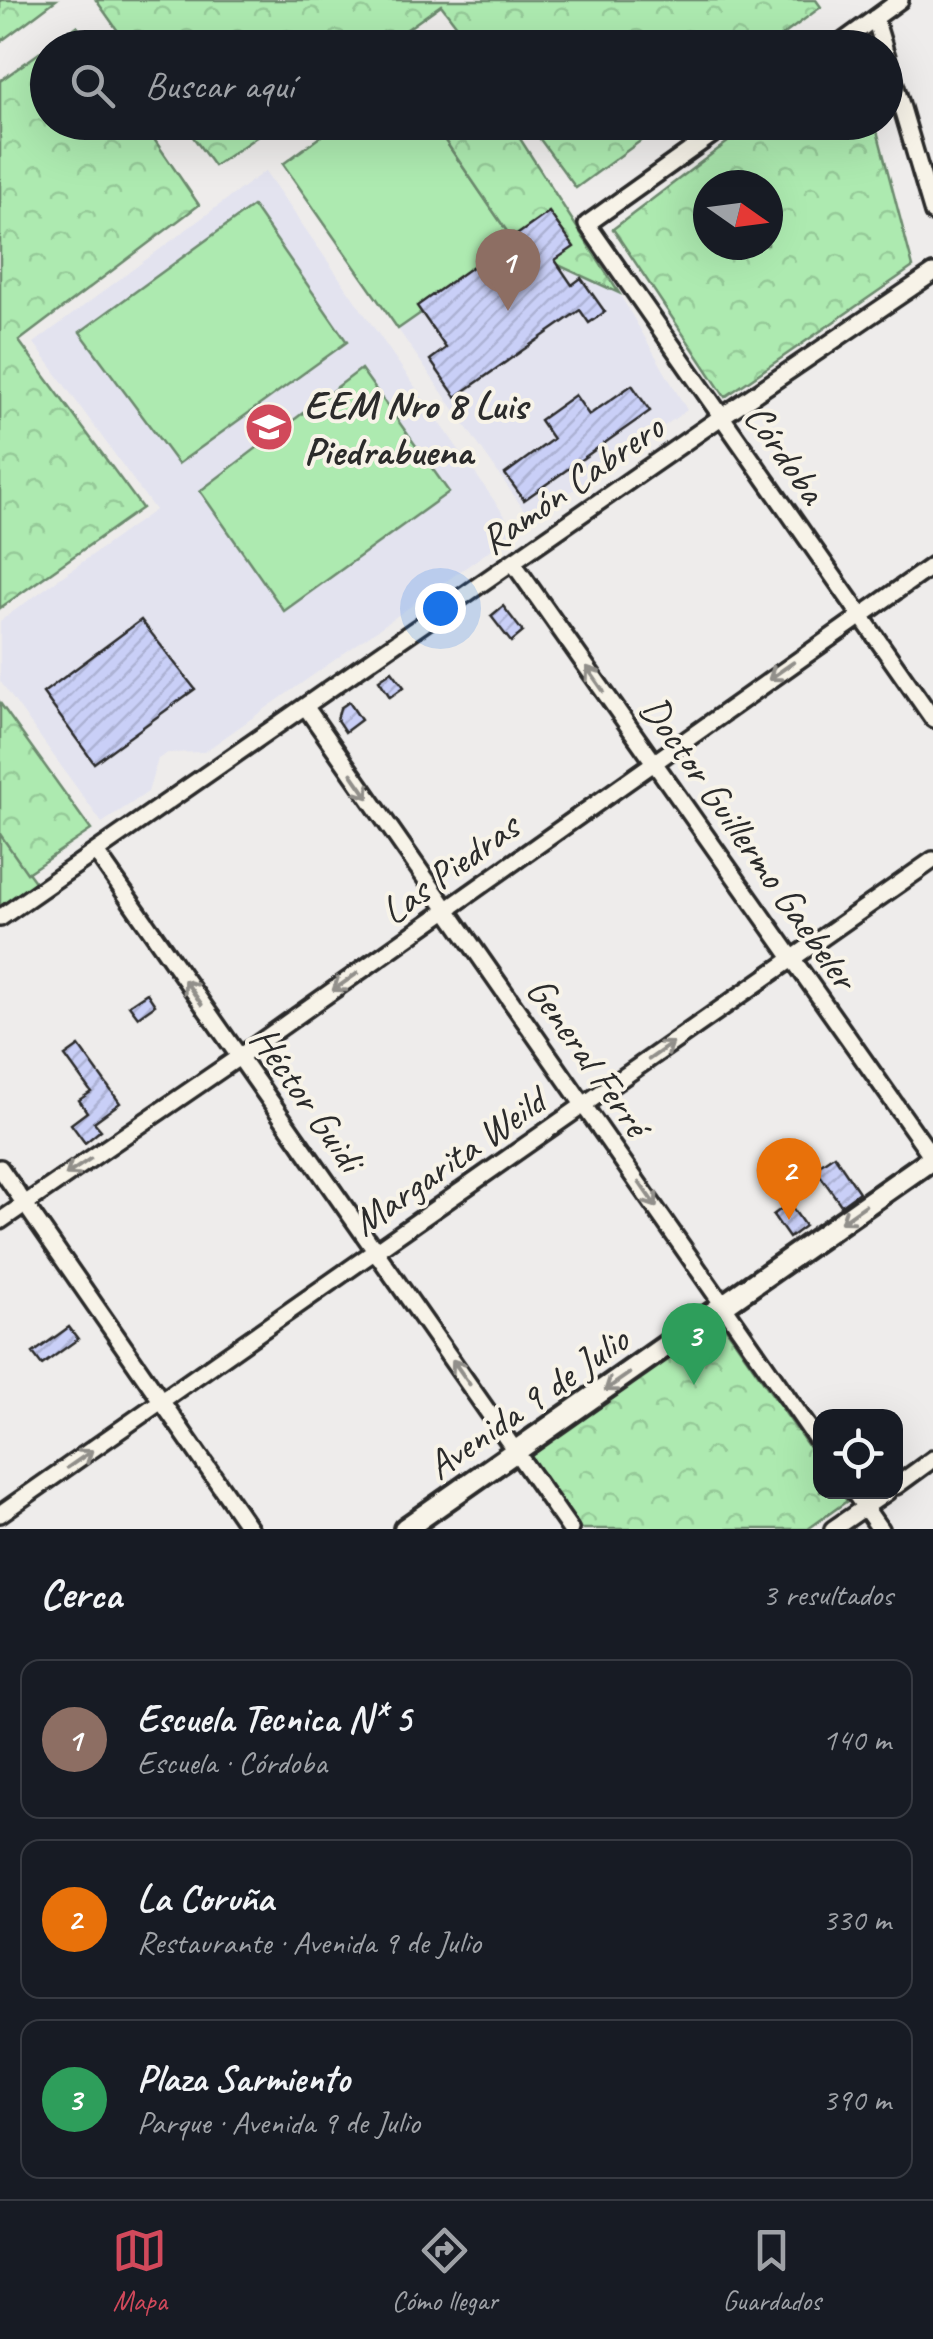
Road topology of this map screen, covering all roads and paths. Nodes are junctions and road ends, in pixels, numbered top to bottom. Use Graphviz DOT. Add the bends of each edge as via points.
graph roads {
  1 [pos="900,0"];
  2 [pos="875,18"];
  3 [pos="859,30"];
  4 [pos="878,30"];
  5 [pos="903,114"];
  6 [pos="705,140"];
  7 [pos="933,213"];
  8 [pos="933,273"];
  9 [pos="721,416"];
  10 [pos="514,564"];
  11 [pos="933,565"];
  12 [pos="860,615"];
  13 [pos="304,706"];
  14 [pos="933,719"];
  15 [pos="654,761"];
  16 [pos="96,852"];
  17 [pos="933,860"];
  18 [pos="447,910"];
  19 [pos="0,918"];
  20 [pos="792,959"];
  21 [pos="239,1057"];
  22 [pos="585,1106"];
  23 [pos="933,1158"];
  24 [pos="0,1168"];
  25 [pos="24,1204"];
  26 [pos="0,1221"];
  27 [pos="376,1250"];
  28 [pos="725,1305"];
  29 [pos="162,1403"];
  30 [pos="813,1434"];
  31 [pos="516,1452"];
  32 [pos="933,1459"];
  33 [pos="903,1481"];
  34 [pos="859,1499"];
  35 [pos="878,1499"];
  36 [pos="865,1508"];
  37 [pos="0,1514"];
  38 [pos="250,1529"];
  39 [pos="405,1529"];
  40 [pos="570,1529"];
  41 [pos="834,1529"];
  42 [pos="880,1529"];
  1 -- 2 [label="street"];
  2 -- 3 [label="street"];
  2 -- 4 [label="street"];
  5 -- 7 [label="street"];
  6 -- 9 [label="street, Córdoba" via="587,224"];
  8 -- 9 [label="street, Ramón Cabrero"];
  9 -- 10 [label="street, Ramón Cabrero"];
  9 -- 12 [label="street, Córdoba"];
  10 -- 13 [label="street, Ramón Cabrero"];
  15 -- 10 [label="street, Doctor Guillermo Gaebeler, one-way"];
  11 -- 12 [label="street, Las Piedras"];
  12 -- 14 [label="street, Córdoba"];
  12 -- 15 [label="street, Las Piedras, one-way"];
  13 -- 16 [label="street, Ramón Cabrero"];
  13 -- 18 [label="street, General Ferré, one-way"];
  15 -- 18 [label="street, Las Piedras"];
  15 -- 20 [label="street, Doctor Guillermo Gaebeler"];
  16 -- 19 [label="street, Ramón Cabrero"];
  21 -- 16 [label="street, Héctor Guidi, one-way"];
  17 -- 20 [label="street, Margarita Weild"];
  18 -- 21 [label="street, Las Piedras, one-way"];
  18 -- 22 [label="street, General Ferré"];
  22 -- 20 [label="street, Margarita Weild, one-way"];
  20 -- 23 [label="street, Doctor Guillermo Gaebeler"];
  21 -- 25 [label="street, Las Piedras, one-way"];
  21 -- 27 [label="street, Héctor Guidi"];
  22 -- 27 [label="street, Margarita Weild"];
  22 -- 28 [label="street, General Ferré, one-way"];
  23 -- 28 [label="street, Avenida 9 de Julio, one-way"];
  24 -- 25 [label="street"];
  25 -- 26 [label="street, Las Piedras"];
  25 -- 29 [label="street"];
  27 -- 29 [label="street, Margarita Weild"];
  31 -- 27 [label="street, Héctor Guidi, one-way"];
  28 -- 30 [label="street, General Ferré"];
  28 -- 31 [label="street, Avenida 9 de Julio, one-way"];
  37 -- 29 [label="street, Margarita Weild, one-way"];
  29 -- 38 [label="street"];
  31 -- 39 [label="street, Avenida 9 de Julio"];
  31 -- 40 [label="street, Héctor Guidi"];
  32 -- 33 [label="street"];
  34 -- 36 [label="street"];
  35 -- 36 [label="street"];
  36 -- 41 [label="street"];
  36 -- 42 [label="street"];
}
